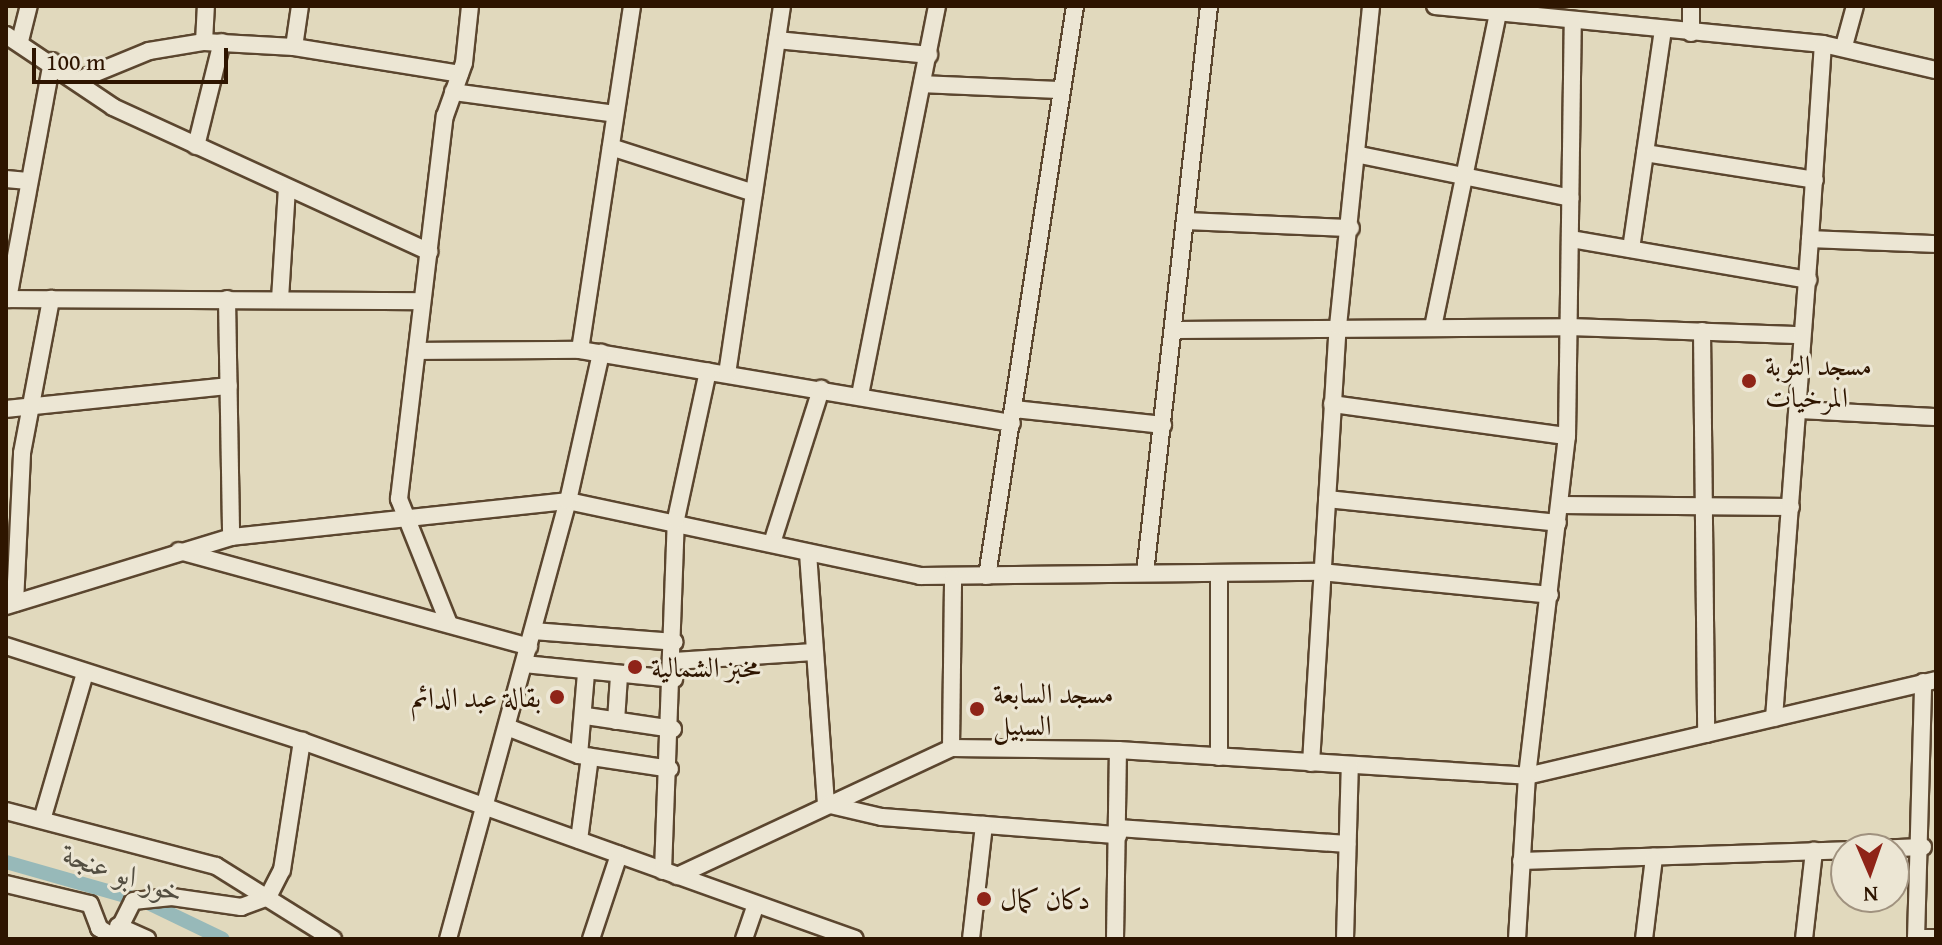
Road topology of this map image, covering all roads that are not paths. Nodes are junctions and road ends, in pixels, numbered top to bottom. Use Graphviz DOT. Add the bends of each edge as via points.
graph roads {
  1 [pos="29,6"];
  2 [pos="206,6"];
  3 [pos="300,6"];
  4 [pos="470,6"];
  5 [pos="632,6"];
  6 [pos="782,6"];
  7 [pos="937,6"];
  8 [pos="1075,6"];
  9 [pos="1209,6"];
  10 [pos="1371,6"];
  11 [pos="1435,6"];
  12 [pos="1691,6"];
  13 [pos="1855,6"];
  14 [pos="1498,12"];
  15 [pos="1573,20"];
  16 [pos="1663,30"];
  17 [pos="1691,33"];
  18 [pos="13,38"];
  19 [pos="777,40"];
  20 [pos="204,42"];
  21 [pos="222,42"];
  22 [pos="1823,44"];
  23 [pos="1844,46"];
  24 [pos="294,47"];
  25 [pos="929,55"];
  26 [pos="52,61"];
  27 [pos="1936,70"];
  28 [pos="460,74"];
  29 [pos="76,81"];
  30 [pos="922,84"];
  31 [pos="1062,90"];
  32 [pos="453,92"];
  33 [pos="615,114"];
  34 [pos="196,146"];
  35 [pos="611,147"];
  36 [pos="1645,153"];
  37 [pos="1360,155"];
  38 [pos="1468,178"];
  39 [pos="6,179"];
  40 [pos="1815,180"];
  41 [pos="28,181"];
  42 [pos="287,188"];
  43 [pos="754,193"];
  44 [pos="1571,198"];
  45 [pos="1188,221"];
  46 [pos="1351,228"];
  47 [pos="1571,239"];
  48 [pos="1810,239"];
  49 [pos="12,242"];
  50 [pos="1936,244"];
  51 [pos="1631,249"];
  52 [pos="429,252"];
  53 [pos="1808,280"];
  54 [pos="7,299"];
  55 [pos="51,299"];
  56 [pos="227,299"];
  57 [pos="280,299"];
  58 [pos="422,301"];
  59 [pos="1338,326"];
  60 [pos="1433,327"];
  61 [pos="1569,327"];
  62 [pos="1176,330"];
  63 [pos="1702,331"];
  64 [pos="1802,335"];
  65 [pos="580,350"];
  66 [pos="417,351"];
  67 [pos="601,353"];
  68 [pos="708,371"];
  69 [pos="727,374"];
  70 [pos="229,386"];
  71 [pos="821,389"];
  72 [pos="860,395"];
  73 [pos="1332,404"];
  74 [pos="31,408"];
  75 [pos="6,409"];
  76 [pos="1798,410"];
  77 [pos="1013,416"];
  78 [pos="1936,417"];
  79 [pos="1163,425"];
  80 [pos="1567,436"];
  81 [pos="1327,499"];
  82 [pos="568,501"];
  83 [pos="1561,505"];
  84 [pos="1701,507"];
  85 [pos="1791,507"];
  86 [pos="400,514"];
  87 [pos="676,519"];
  88 [pos="1558,523"];
  89 [pos="231,537"];
  90 [pos="772,543"];
  91 [pos="179,551"];
  92 [pos="808,553"];
  93 [pos="1321,572"];
  94 [pos="1145,573"];
  95 [pos="1219,573"];
  96 [pos="987,576"];
  97 [pos="953,578"];
  98 [pos="1550,595"];
  99 [pos="10,604"];
  100 [pos="449,624"];
  101 [pos="531,639"];
  102 [pos="675,642"];
  103 [pos="6,646"];
  104 [pos="814,652"];
  105 [pos="674,661"];
  106 [pos="524,664"];
  107 [pos="85,673"];
  108 [pos="586,674"];
  109 [pos="619,676"];
  110 [pos="674,679"];
  111 [pos="1929,681"];
  112 [pos="586,716"];
  113 [pos="1774,718"];
  114 [pos="616,721"];
  115 [pos="507,727"];
  116 [pos="673,729"];
  117 [pos="1706,734"];
  118 [pos="302,741"];
  119 [pos="951,748"];
  120 [pos="1118,750"];
  121 [pos="585,756"];
  122 [pos="1219,757"];
  123 [pos="1311,763"];
  124 [pos="1350,765"];
  125 [pos="670,769"];
  126 [pos="1527,776"];
  127 [pos="826,804"];
  128 [pos="485,806"];
  129 [pos="6,811"];
  130 [pos="42,820"];
  131 [pos="984,825"];
  132 [pos="1118,832"];
  133 [pos="579,840"];
  134 [pos="1347,844"];
  135 [pos="1923,847"];
  136 [pos="1910,848"];
  137 [pos="1830,850"];
  138 [pos="1814,851"];
  139 [pos="619,855"];
  140 [pos="1654,857"];
  141 [pos="1521,861"];
  142 [pos="670,873"];
  143 [pos="6,884"];
  144 [pos="268,897"];
  145 [pos="755,907"];
  146 [pos="116,934"];
  147 [pos="1916,938"];
  148 [pos="1936,938"];
  149 [pos="147,939"];
  150 [pos="333,939"];
  151 [pos="448,939"];
  152 [pos="591,939"];
  153 [pos="744,939"];
  154 [pos="855,939"];
  155 [pos="971,939"];
  156 [pos="1115,939"];
  157 [pos="1345,939"];
  158 [pos="1517,939"];
  159 [pos="1644,939"];
  160 [pos="1804,939"];
  1 -- 18 [label="street"];
  2 -- 20 [label="street"];
  3 -- 24 [label="street"];
  4 -- 28 [label="street"];
  5 -- 33 [label="street"];
  6 -- 19 [label="street"];
  7 -- 25 [label="street"];
  8 -- 31 [label="street"];
  9 -- 45 [label="street"];
  10 -- 37 [label="street"];
  11 -- 14 [label="street"];
  12 -- 17 [label="street"];
  13 -- 23 [label="street"];
  14 -- 15 [label="street"];
  14 -- 38 [label="street"];
  15 -- 16 [label="street"];
  15 -- 44 [label="street"];
  16 -- 17 [label="street"];
  16 -- 36 [label="street"];
  17 -- 22 [label="street"];
  18 -- 26 [label="street"];
  19 -- 25 [label="street"];
  19 -- 43 [label="street"];
  20 -- 21 [label="street"];
  20 -- 29 [label="street" via="149,51"];
  21 -- 24 [label="street"];
  21 -- 34 [label="street"];
  22 -- 23 [label="street"];
  22 -- 40 [label="street"];
  23 -- 27 [label="street"];
  24 -- 28 [label="street"];
  25 -- 30 [label="street"];
  26 -- 29 [label="street"];
  26 -- 41 [label="street"];
  28 -- 32 [label="street"];
  29 -- 34 [label="street"];
  30 -- 31 [label="street"];
  30 -- 72 [label="street"];
  31 -- 77 [label="street"];
  32 -- 33 [label="street"];
  32 -- 52 [label="street"];
  33 -- 35 [label="street"];
  34 -- 42 [label="street"];
  35 -- 43 [label="street"];
  35 -- 65 [label="street"];
  36 -- 40 [label="street"];
  36 -- 51 [label="street"];
  37 -- 38 [label="street"];
  37 -- 46 [label="street"];
  38 -- 44 [label="street"];
  38 -- 60 [label="street"];
  39 -- 41 [label="street"];
  40 -- 48 [label="street"];
  41 -- 49 [label="street"];
  42 -- 52 [label="street"];
  42 -- 57 [label="street"];
  43 -- 69 [label="street"];
  44 -- 47 [label="street"];
  45 -- 46 [label="street"];
  45 -- 62 [label="street"];
  46 -- 59 [label="street"];
  47 -- 51 [label="street"];
  47 -- 61 [label="street"];
  48 -- 50 [label="street"];
  48 -- 53 [label="street"];
  49 -- 54 [label="street"];
  51 -- 53 [label="street"];
  52 -- 58 [label="street"];
  53 -- 64 [label="street"];
  54 -- 55 [label="street"];
  55 -- 56 [label="street"];
  55 -- 74 [label="street"];
  56 -- 57 [label="street"];
  56 -- 70 [label="street"];
  57 -- 58 [label="street"];
  58 -- 66 [label="street"];
  59 -- 60 [label="street"];
  59 -- 62 [label="street"];
  59 -- 73 [label="street"];
  60 -- 61 [label="street"];
  61 -- 63 [label="street"];
  61 -- 80 [label="street"];
  62 -- 79 [label="street"];
  63 -- 64 [label="street"];
  63 -- 84 [label="street"];
  64 -- 76 [label="street"];
  65 -- 66 [label="street"];
  65 -- 67 [label="street"];
  66 -- 86 [label="street"];
  67 -- 68 [label="street"];
  67 -- 82 [label="street"];
  68 -- 69 [label="street"];
  68 -- 87 [label="street"];
  69 -- 71 [label="street"];
  70 -- 74 [label="street"];
  70 -- 89 [label="street"];
  71 -- 72 [label="street"];
  71 -- 90 [label="street"];
  72 -- 77 [label="street"];
  73 -- 80 [label="street"];
  73 -- 81 [label="street"];
  74 -- 75 [label="street"];
  74 -- 99 [label="street"];
  76 -- 78 [label="street"];
  76 -- 85 [label="street"];
  77 -- 79 [label="street"];
  77 -- 96 [label="street"];
  79 -- 94 [label="street"];
  80 -- 83 [label="street"];
  81 -- 88 [label="street"];
  81 -- 93 [label="street"];
  82 -- 86 [label="street"];
  82 -- 87 [label="street"];
  82 -- 101 [label="street"];
  83 -- 84 [label="street"];
  83 -- 88 [label="street"];
  84 -- 85 [label="street"];
  84 -- 117 [label="street"];
  85 -- 113 [label="street"];
  86 -- 89 [label="street"];
  86 -- 100 [label="street"];
  87 -- 90 [label="street"];
  87 -- 102 [label="street"];
  88 -- 98 [label="street"];
  89 -- 91 [label="street"];
  90 -- 92 [label="street"];
  91 -- 99 [label="street"];
  91 -- 100 [label="street"];
  92 -- 97 [label="street"];
  92 -- 104 [label="street"];
  93 -- 95 [label="street"];
  93 -- 98 [label="street"];
  93 -- 123 [label="street"];
  94 -- 95 [label="street"];
  94 -- 96 [label="street"];
  95 -- 122 [label="street"];
  96 -- 97 [label="street"];
  97 -- 119 [label="street"];
  98 -- 126 [label="street"];
  100 -- 101 [label="street"];
  101 -- 102 [label="street"];
  101 -- 106 [label="street"];
  102 -- 105 [label="street"];
  103 -- 107 [label="street"];
  104 -- 105 [label="street"];
  104 -- 127 [label="street"];
  105 -- 110 [label="street"];
  106 -- 108 [label="street"];
  106 -- 115 [label="street"];
  107 -- 118 [label="street"];
  107 -- 130 [label="street"];
  108 -- 109 [label="street"];
  108 -- 112 [label="street"];
  109 -- 110 [label="street"];
  109 -- 114 [label="street"];
  110 -- 116 [label="street"];
  111 -- 113 [label="street"];
  111 -- 135 [label="street"];
  112 -- 114 [label="street"];
  112 -- 121 [label="street"];
  113 -- 117 [label="street"];
  114 -- 116 [label="street"];
  115 -- 121 [label="street"];
  115 -- 128 [label="street"];
  116 -- 125 [label="street"];
  117 -- 126 [label="street"];
  118 -- 128 [label="street"];
  118 -- 144 [label="street" via="282,870"];
  119 -- 120 [label="street"];
  119 -- 127 [label="street"];
  120 -- 122 [label="street"];
  120 -- 132 [label="street"];
  121 -- 125 [label="street"];
  121 -- 133 [label="street"];
  122 -- 123 [label="street"];
  123 -- 124 [label="street"];
  124 -- 126 [label="street"];
  124 -- 134 [label="street"];
  125 -- 142 [label="street"];
  126 -- 141 [label="street"];
  127 -- 131 [label="street"];
  127 -- 142 [label="street"];
  128 -- 133 [label="street"];
  128 -- 151 [label="street"];
  129 -- 130 [label="street"];
  130 -- 144 [label="street" via="203,861"];
  131 -- 132 [label="street"];
  131 -- 155 [label="street"];
  132 -- 134 [label="street"];
  132 -- 156 [label="street"];
  133 -- 139 [label="street"];
  134 -- 157 [label="street"];
  135 -- 136 [label="street"];
  135 -- 147 [label="street"];
  137 -- 138 [label="street"];
  138 -- 140 [label="street"];
  138 -- 160 [label="street"];
  139 -- 142 [label="street"];
  139 -- 152 [label="street"];
  140 -- 141 [label="street"];
  140 -- 159 [label="street"];
  141 -- 158 [label="street"];
  142 -- 145 [label="street"];
  143 -- 146 [label="street" via="90,904 99,928"];
  144 -- 146 [label="street" via="241,907 146,898 128,906"];
  144 -- 150 [label="street"];
  145 -- 153 [label="street"];
  145 -- 154 [label="street"];
  146 -- 149 [label="street"];
  147 -- 148 [label="street"];
}
